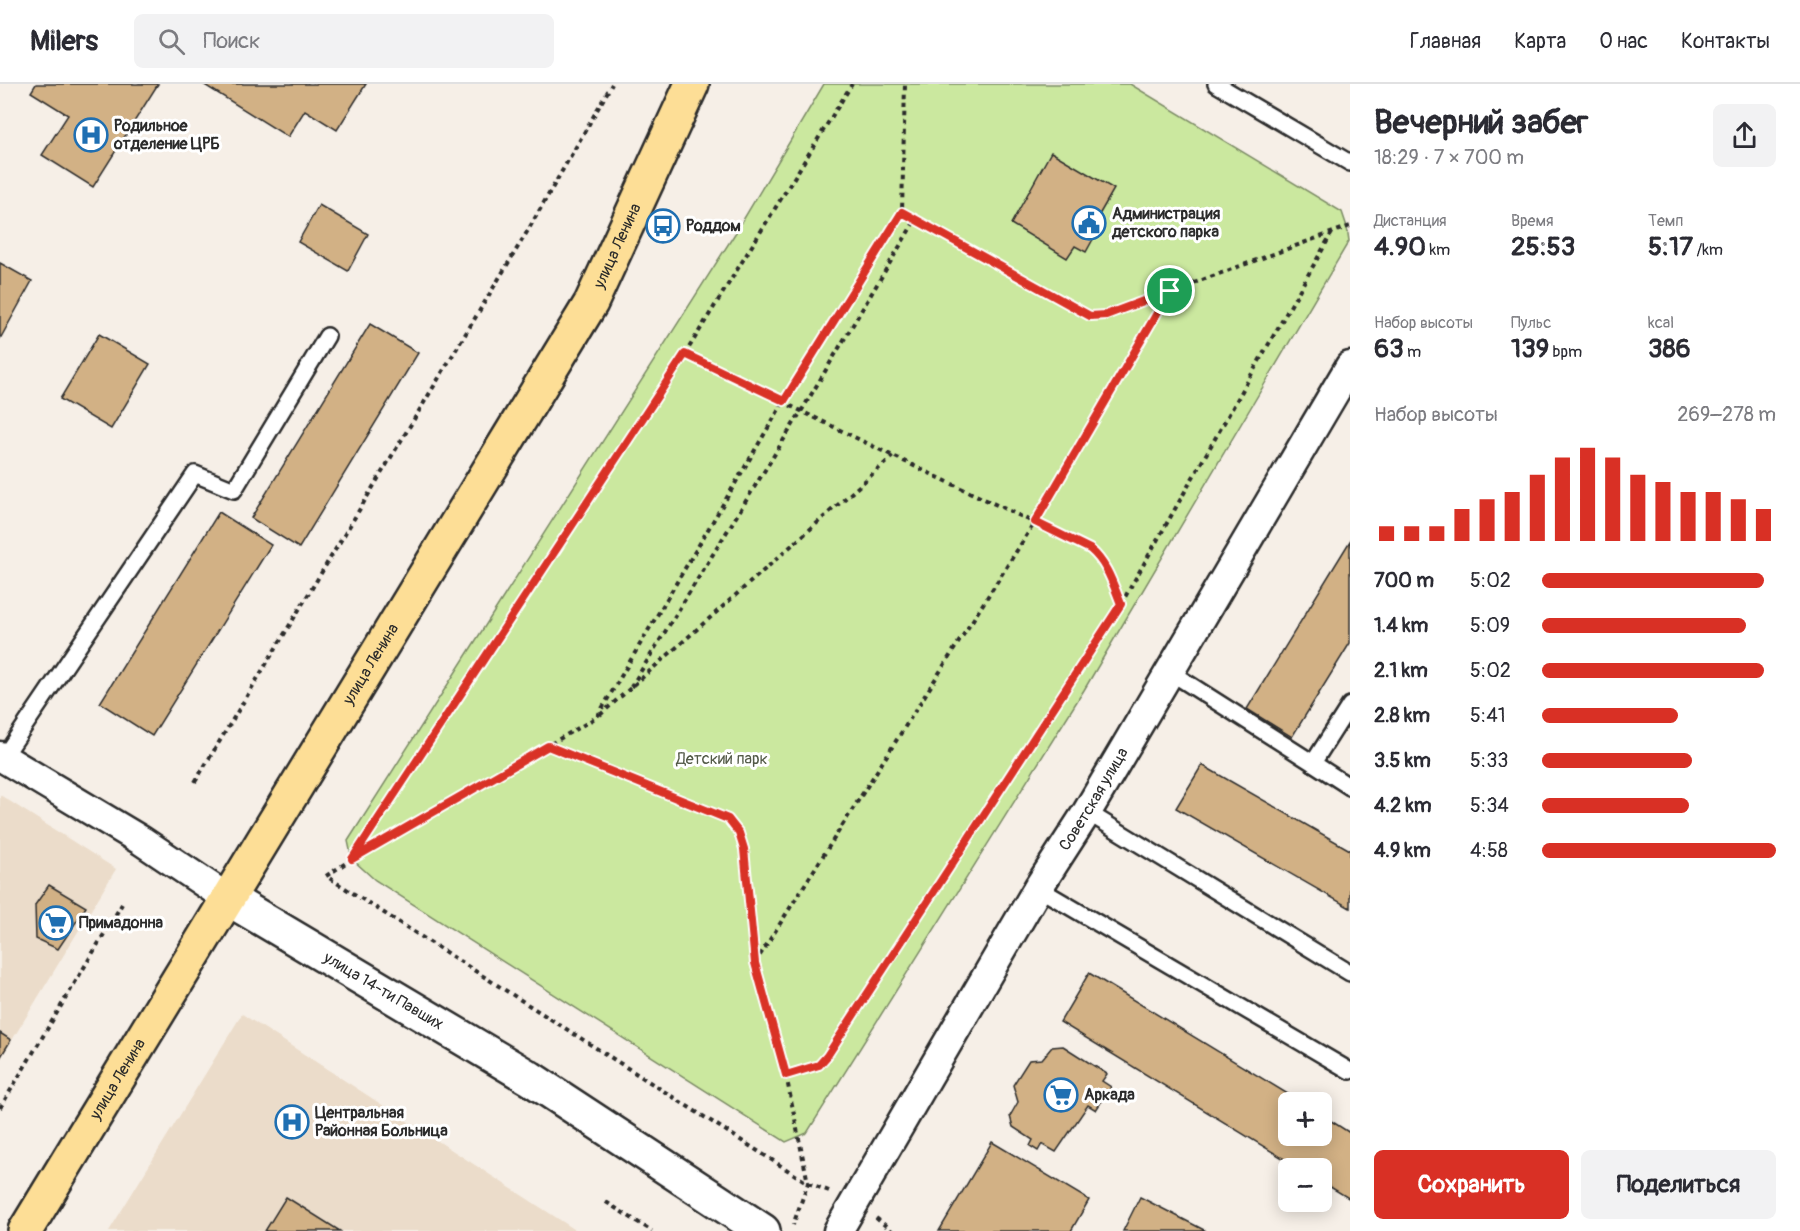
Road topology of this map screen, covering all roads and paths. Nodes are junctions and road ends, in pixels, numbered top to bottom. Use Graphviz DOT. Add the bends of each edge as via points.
graph roads {
  1 [pos="612,84"];
  2 [pos="692,84"];
  3 [pos="852,84"];
  4 [pos="905,84"];
  5 [pos="1216,84"];
  6 [pos="1350,163"];
  7 [pos="902,212"];
  8 [pos="916,219"];
  9 [pos="1350,226"];
  10 [pos="1333,231"];
  11 [pos="1170,291"];
  12 [pos="327,336"];
  13 [pos="685,354"];
  14 [pos="1350,366"];
  15 [pos="784,401"];
  16 [pos="802,410"];
  17 [pos="893,456"];
  18 [pos="1035,522"];
  19 [pos="1121,604"];
  20 [pos="1170,672"];
  21 [pos="631,687"];
  22 [pos="1350,705"];
  23 [pos="597,717"];
  24 [pos="548,746"];
  25 [pos="2,757"];
  26 [pos="1313,763"];
  27 [pos="195,782"];
  28 [pos="1350,787"];
  29 [pos="1087,812"];
  30 [pos="352,859"];
  31 [pos="1038,888"];
  32 [pos="227,898"];
  33 [pos="122,904"];
  34 [pos="755,963"];
  35 [pos="1350,973"];
  36 [pos="1350,1071"];
  37 [pos="786,1075"];
  38 [pos="0,1108"];
  39 [pos="808,1183"];
  40 [pos="606,1202"];
  41 [pos="25,1231"];
  42 [pos="652,1231"];
  43 [pos="764,1231"];
  44 [pos="791,1231"];
  45 [pos="838,1231"];
  1 -- 27 [label="path"];
  2 -- 32 [label="main road, улица Ленина" via="591,303"];
  3 -- 13 [label="path"];
  4 -- 7 [label="path"];
  5 -- 6 [label="lane"];
  7 -- 8 [label="path"];
  7 -- 15 [label="path"];
  8 -- 11 [label="path" via="1090,316 1106,315"];
  8 -- 16 [label="path"];
  9 -- 10 [label="path"];
  10 -- 11 [label="path"];
  10 -- 19 [label="path"];
  11 -- 18 [label="path"];
  12 -- 25 [label="lane" via="234,490 195,474"];
  13 -- 15 [label="path"];
  13 -- 30 [label="path"];
  14 -- 20 [label="street, Советская улица"];
  15 -- 16 [label="path"];
  15 -- 23 [label="path"];
  16 -- 17 [label="path"];
  16 -- 21 [label="path"];
  17 -- 18 [label="path"];
  17 -- 21 [label="path"];
  18 -- 19 [label="path" via="1096,554"];
  18 -- 34 [label="path"];
  19 -- 37 [label="path" via="827,1056 819,1065"];
  20 -- 26 [label="lane"];
  20 -- 29 [label="street, Советская улица"];
  21 -- 23 [label="path"];
  22 -- 26 [label="lane"];
  23 -- 24 [label="path"];
  24 -- 30 [label="path"];
  24 -- 34 [label="path" via="728,819 739,833 744,849"];
  25 -- 32 [label="street, улица 14-ти Павших" via="142,841"];
  26 -- 28 [label="lane"];
  29 -- 31 [label="street, Советская улица"];
  29 -- 35 [label="lane"];
  30 -- 39 [label="path" via="326,876"];
  31 -- 36 [label="lane"];
  31 -- 45 [label="street, Советская улица"];
  32 -- 41 [label="main road, улица Ленина"];
  32 -- 43 [label="street, улица 14-ти Павших" via="530,1078"];
  33 -- 38 [label="path"];
  34 -- 37 [label="path"];
  37 -- 39 [label="path"];
  39 -- 44 [label="path"];
  40 -- 42 [label="path"];
}
